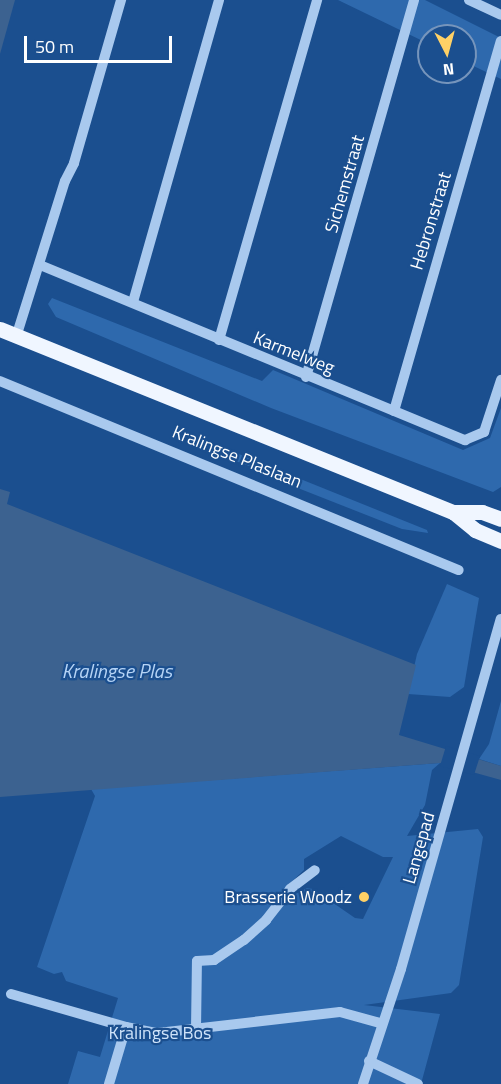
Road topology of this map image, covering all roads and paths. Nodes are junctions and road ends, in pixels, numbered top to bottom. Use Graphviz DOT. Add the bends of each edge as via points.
graph roads {
  1 [pos="121,0"];
  2 [pos="219,0"];
  3 [pos="316,0"];
  4 [pos="414,0"];
  5 [pos="469,0"];
  6 [pos="501,15"];
  7 [pos="501,41"];
  8 [pos="40,265"];
  9 [pos="133,302"];
  10 [pos="0,329"];
  11 [pos="17,334"];
  12 [pos="219,340"];
  13 [pos="306,376"];
  14 [pos="501,380"];
  15 [pos="0,381"];
  16 [pos="394,411"];
  17 [pos="453,512"];
  18 [pos="501,519"];
  19 [pos="501,541"];
  20 [pos="459,570"];
  21 [pos="501,619"];
  22 [pos="315,870"];
  23 [pos="11,994"];
  24 [pos="380,1023"];
  25 [pos="126,1028"];
  26 [pos="196,1029"];
  27 [pos="369,1061"];
  28 [pos="109,1084"];
  29 [pos="363,1084"];
  30 [pos="418,1084"];
  1 -- 8 [label="street"];
  2 -- 9 [label="street"];
  3 -- 12 [label="street"];
  4 -- 13 [label="street, Sichemstraat"];
  5 -- 6 [label="street"];
  7 -- 16 [label="street, Hebronstraat"];
  8 -- 9 [label="street, Karmelweg"];
  8 -- 11 [label="street"];
  9 -- 12 [label="street, Karmelweg"];
  10 -- 11 [label="main road, Kralingse Plaslaan"];
  11 -- 17 [label="main road, Kralingse Plaslaan"];
  12 -- 13 [label="street, Karmelweg"];
  13 -- 16 [label="street, Karmelweg"];
  14 -- 16 [label="street, Karmelweg" via="487,426 477,438 465,440"];
  15 -- 20 [label="street, Kralingse Plaslaan"];
  17 -- 18 [label="main road, Kralingse Plaslaan" via="482,512"];
  17 -- 19 [label="main road, Kralingse Plaslaan" via="475,530"];
  21 -- 24 [label="street, Langepad" via="401,969"];
  22 -- 26 [label="street" via="290,889 244,940 214,960 197,960"];
  23 -- 25 [label="street"];
  24 -- 26 [label="street" via="340,1012"];
  24 -- 27 [label="street, Langepad"];
  25 -- 26 [label="street" via="158,1033"];
  25 -- 28 [label="street"];
  27 -- 29 [label="street, Langepad"];
  27 -- 30 [label="street"];
}
